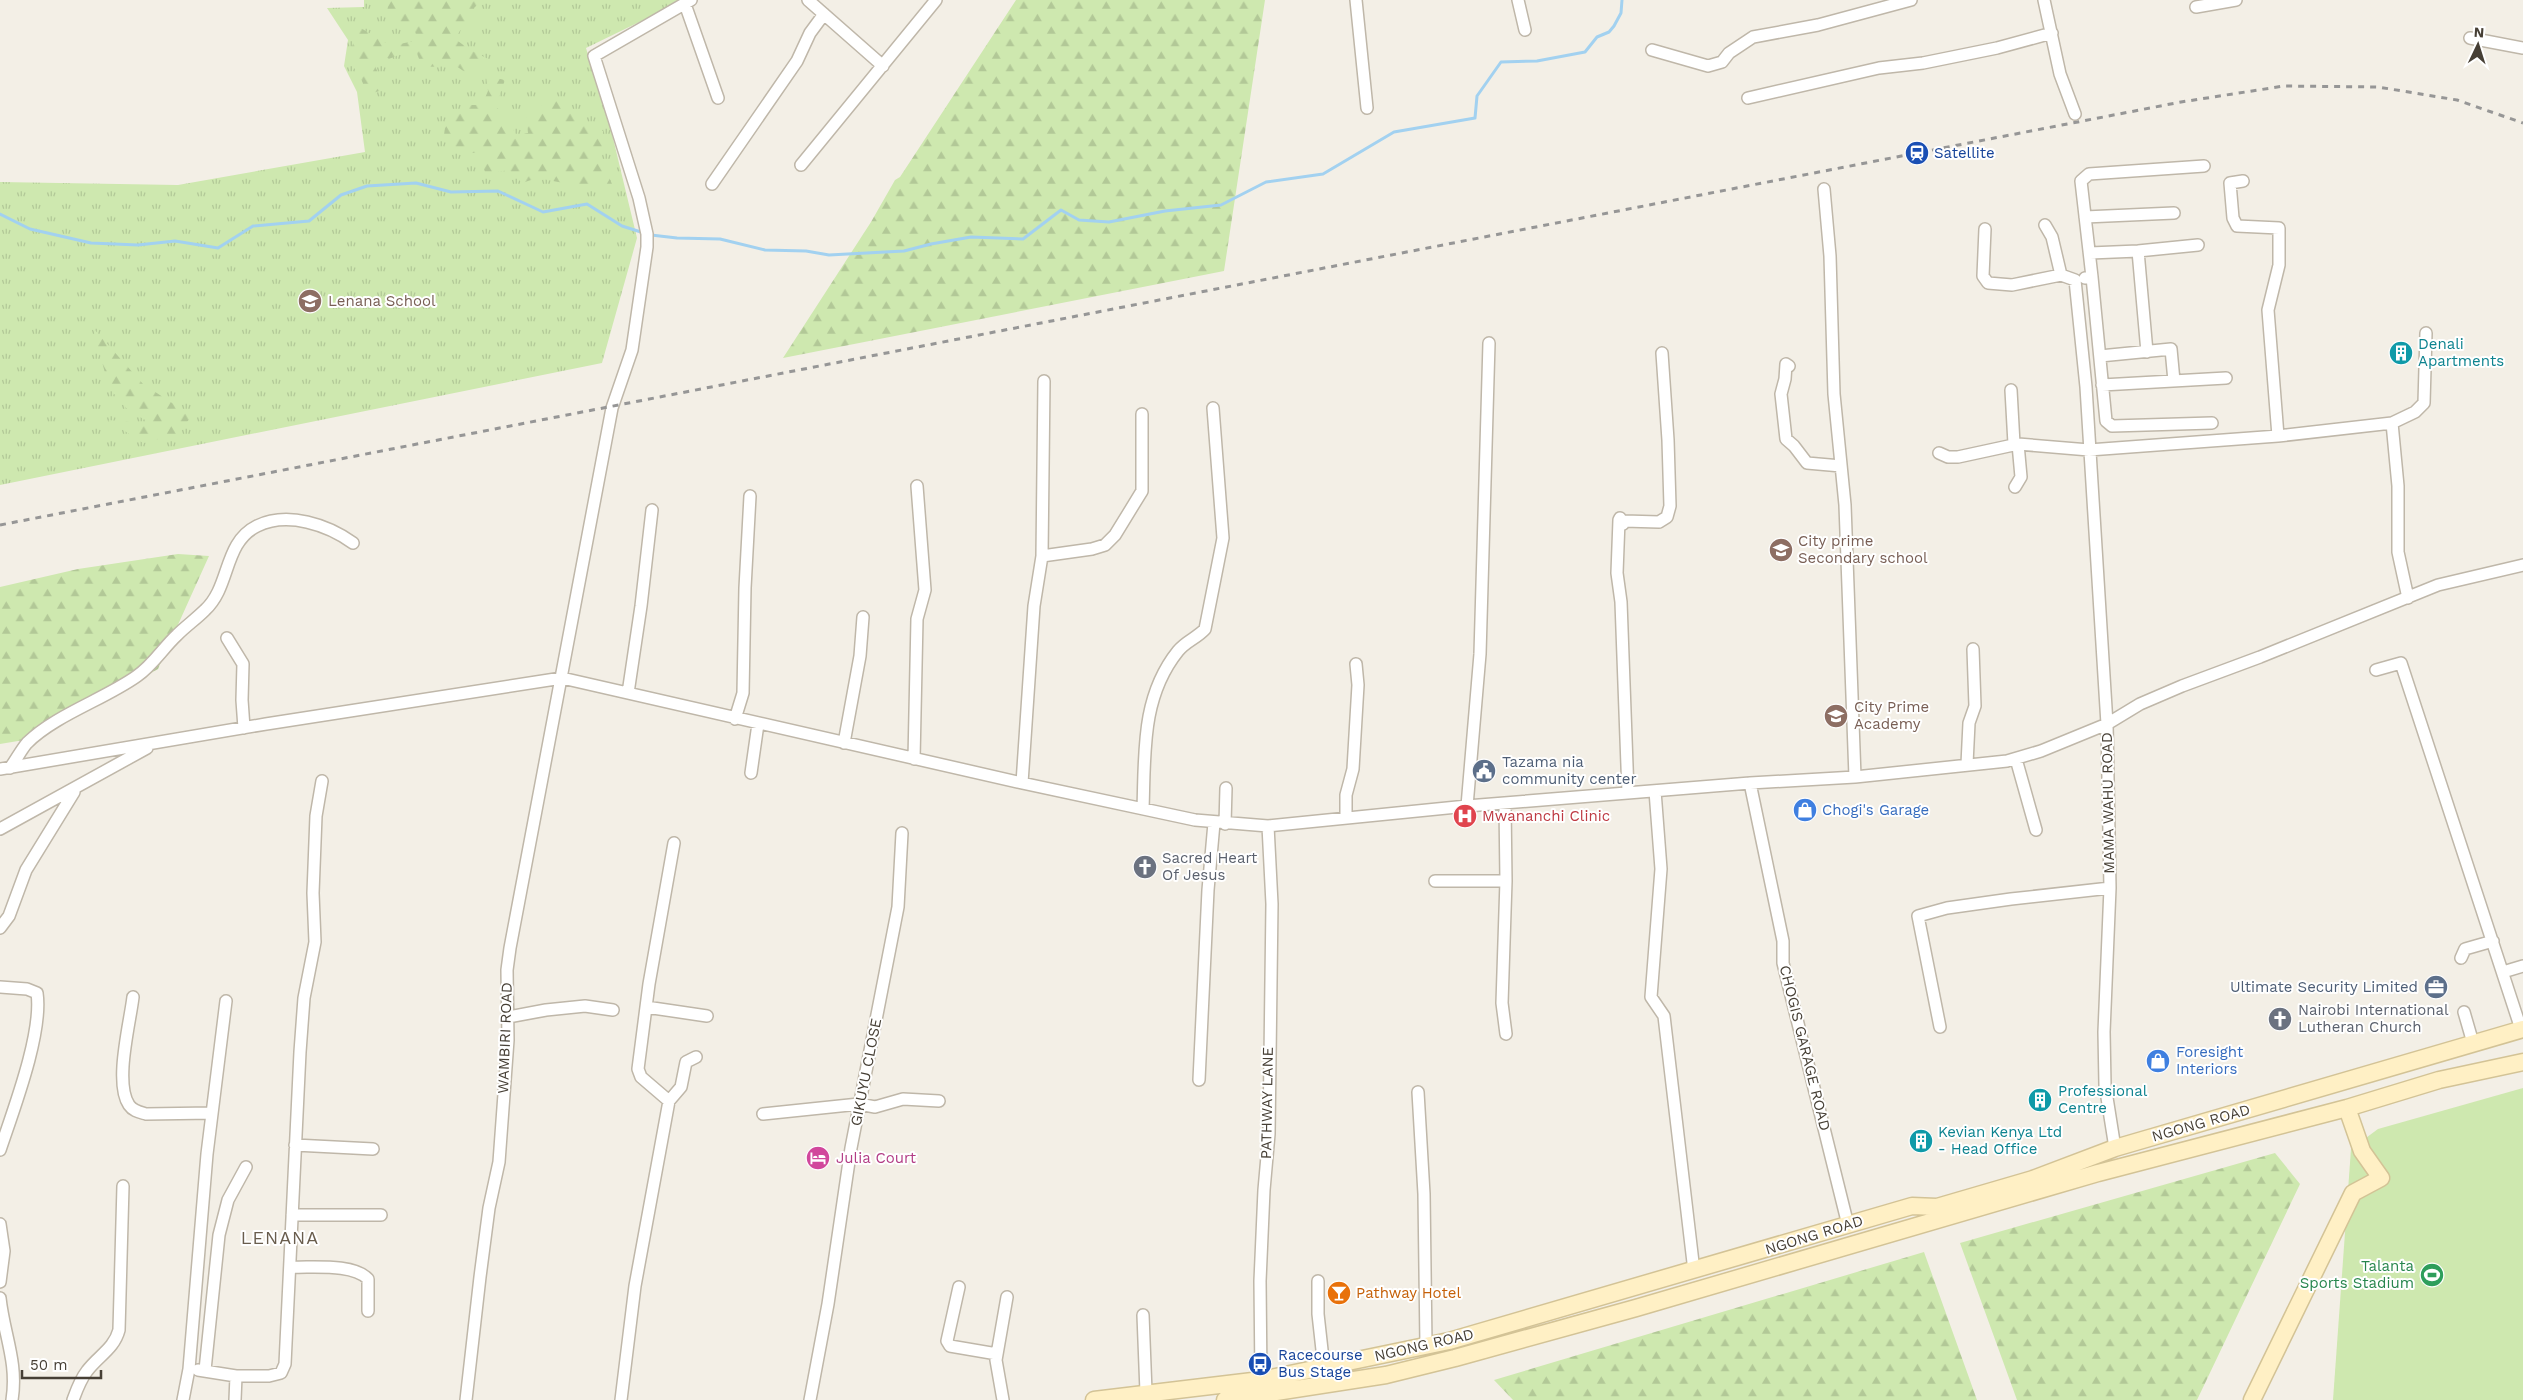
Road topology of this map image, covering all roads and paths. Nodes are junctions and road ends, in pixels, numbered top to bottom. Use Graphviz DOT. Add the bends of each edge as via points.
graph roads {
  1 [pos="808,0"];
  2 [pos="936,0"];
  3 [pos="1356,0"];
  4 [pos="1518,0"];
  5 [pos="1911,0"];
  6 [pos="2044,0"];
  7 [pos="2236,0"];
  8 [pos="688,2"];
  9 [pos="2196,7"];
  10 [pos="824,14"];
  11 [pos="1525,30"];
  12 [pos="2052,33"];
  13 [pos="2470,38"];
  14 [pos="2523,48"];
  15 [pos="1652,50"];
  16 [pos="883,66"];
  17 [pos="718,98"];
  18 [pos="1748,98"];
  19 [pos="1367,108"];
  20 [pos="2075,114"];
  21 [pos="801,165"];
  22 [pos="2204,166"];
  23 [pos="2243,181"];
  24 [pos="712,184"];
  25 [pos="1824,189"];
  26 [pos="2174,213"];
  27 [pos="2085,217"];
  28 [pos="2045,225"];
  29 [pos="1985,229"];
  30 [pos="2198,245"];
  31 [pos="2138,251"];
  32 [pos="2090,253"];
  33 [pos="2061,275"];
  34 [pos="2092,277"];
  35 [pos="2075,280"];
  36 [pos="2426,332"];
  37 [pos="1489,343"];
  38 [pos="2147,352"];
  39 [pos="1662,353"];
  40 [pos="2100,356"];
  41 [pos="1789,366"];
  42 [pos="2226,378"];
  43 [pos="2174,380"];
  44 [pos="1044,381"];
  45 [pos="2102,385"];
  46 [pos="2012,390"];
  47 [pos="1213,408"];
  48 [pos="1142,414"];
  49 [pos="2212,422"];
  50 [pos="2392,423"];
  51 [pos="2278,436"];
  52 [pos="2016,444"];
  53 [pos="2089,450"];
  54 [pos="1939,453"];
  55 [pos="1841,466"];
  56 [pos="917,486"];
  57 [pos="2015,487"];
  58 [pos="750,496"];
  59 [pos="652,510"];
  60 [pos="354,543"];
  61 [pos="1042,556"];
  62 [pos="2523,565"];
  63 [pos="2408,598"];
  64 [pos="863,617"];
  65 [pos="227,638"];
  66 [pos="1973,649"];
  67 [pos="1356,664"];
  68 [pos="2376,670"];
  69 [pos="562,678"];
  70 [pos="628,694"];
  71 [pos="735,719"];
  72 [pos="758,724"];
  73 [pos="2107,724"];
  74 [pos="244,728"];
  75 [pos="156,743"];
  76 [pos="844,743"];
  77 [pos="914,759"];
  78 [pos="2016,759"];
  79 [pos="1967,764"];
  80 [pos="5,769"];
  81 [pos="751,773"];
  82 [pos="1855,777"];
  83 [pos="322,781"];
  84 [pos="1750,783"];
  85 [pos="1022,784"];
  86 [pos="1226,788"];
  87 [pos="76,789"];
  88 [pos="1655,791"];
  89 [pos="1628,793"];
  90 [pos="1505,804"];
  91 [pos="1468,806"];
  92 [pos="1143,808"];
  93 [pos="1346,818"];
  94 [pos="1219,823"];
  95 [pos="1268,826"];
  96 [pos="0,828"];
  97 [pos="2036,830"];
  98 [pos="902,833"];
  99 [pos="674,843"];
  100 [pos="1435,881"];
  101 [pos="1506,881"];
  102 [pos="2110,888"];
  103 [pos="0,928"];
  104 [pos="2493,941"];
  105 [pos="2461,958"];
  106 [pos="2523,966"];
  107 [pos="2503,972"];
  108 [pos="0,987"];
  109 [pos="133,997"];
  110 [pos="226,1001"];
  111 [pos="646,1007"];
  112 [pos="613,1010"];
  113 [pos="2464,1012"];
  114 [pos="707,1016"];
  115 [pos="508,1017"];
  116 [pos="1940,1027"];
  117 [pos="2522,1029"];
  118 [pos="1506,1034"];
  119 [pos="2473,1043"];
  120 [pos="696,1057"];
  121 [pos="2523,1062"];
  122 [pos="1199,1080"];
  123 [pos="1418,1092"];
  124 [pos="669,1101"];
  125 [pos="939,1102"];
  126 [pos="860,1104"];
  127 [pos="2347,1108"];
  128 [pos="212,1113"];
  129 [pos="763,1114"];
  130 [pos="295,1145"];
  131 [pos="2114,1148"];
  132 [pos="0,1150"];
  133 [pos="372,1150"];
  134 [pos="246,1167"];
  135 [pos="123,1186"];
  136 [pos="292,1215"];
  137 [pos="381,1215"];
  138 [pos="0,1224"];
  139 [pos="1848,1225"];
  140 [pos="290,1267"];
  141 [pos="1694,1271"];
  142 [pos="1318,1281"];
  143 [pos="0,1282"];
  144 [pos="959,1286"];
  145 [pos="1007,1297"];
  146 [pos="0,1298"];
  147 [pos="368,1311"];
  148 [pos="1143,1315"];
  149 [pos="1426,1344"];
  150 [pos="997,1354"];
  151 [pos="1324,1368"];
  152 [pos="189,1369"];
  153 [pos="205,1370"];
  154 [pos="236,1376"];
  155 [pos="1261,1380"];
  156 [pos="1146,1392"];
  157 [pos="12,1400"];
  158 [pos="73,1400"];
  159 [pos="183,1400"];
  160 [pos="235,1400"];
  161 [pos="466,1400"];
  162 [pos="620,1400"];
  163 [pos="810,1400"];
  164 [pos="1003,1400"];
  165 [pos="1094,1400"];
  166 [pos="1225,1400"];
  167 [pos="2252,1400"];
  1 -- 10 [label="street"];
  2 -- 16 [label="street"];
  3 -- 19 [label="street"];
  4 -- 11 [label="street"];
  5 -- 15 [label="street" via="1818,25 1753,38 1729,53 1722,62 1708,66"];
  6 -- 12 [label="street"];
  7 -- 9 [label="street"];
  8 -- 17 [label="street"];
  8 -- 69 [label="street, WAMBIRI ROAD" via="594,56 639,198 647,247 632,350 612,408"];
  10 -- 16 [label="street"];
  10 -- 24 [label="street"];
  12 -- 18 [label="street" via="1997,48 1880,68"];
  12 -- 20 [label="street" via="2060,74"];
  13 -- 14 [label="street"];
  16 -- 21 [label="street"];
  22 -- 27 [label="street" via="2085,175 2081,181"];
  23 -- 51 [label="street" via="2230,183 2233,218 2237,226 2279,228 2279,265 2268,310"];
  25 -- 55 [label="street" via="1830,256 1834,394"];
  26 -- 27 [label="street"];
  27 -- 32 [label="street"];
  28 -- 33 [label="street" via="2052,237"];
  29 -- 33 [label="street" via="1983,276 1988,283 2012,285"];
  30 -- 31 [label="street"];
  31 -- 32 [label="street"];
  31 -- 38 [label="street"];
  32 -- 34 [label="street"];
  33 -- 35 [label="street"];
  34 -- 35 [label="street"];
  34 -- 40 [label="street"];
  35 -- 53 [label="street"];
  36 -- 50 [label="street" via="2424,403"];
  37 -- 91 [label="street" via="1480,654"];
  38 -- 40 [label="street"];
  38 -- 43 [label="street" via="2171,349"];
  39 -- 89 [label="street" via="1670,506 1667,516 1659,522 1624,521 1623,524 1620,518 1619,524 1617,573 1621,602"];
  40 -- 45 [label="street"];
  41 -- 55 [label="street" via="1786,364 1781,394 1786,440 1807,463"];
  42 -- 43 [label="street"];
  43 -- 45 [label="street"];
  44 -- 61 [label="street"];
  45 -- 49 [label="street" via="2106,421 2112,426"];
  46 -- 52 [label="street"];
  47 -- 92 [label="street" via="1223,528 1220,559 1205,629 1177,652 1150,704"];
  48 -- 61 [label="street" via="1142,491 1115,535 1105,545 1092,549"];
  50 -- 51 [label="street"];
  50 -- 63 [label="street" via="2398,486 2398,552"];
  51 -- 53 [label="street"];
  52 -- 53 [label="street"];
  52 -- 54 [label="street" via="1958,457"];
  52 -- 57 [label="street" via="2021,476"];
  53 -- 73 [label="street"];
  55 -- 82 [label="street"];
  56 -- 77 [label="street" via="925,590 917,619"];
  58 -- 71 [label="street" via="743,693"];
  59 -- 70 [label="street"];
  60 -- 80 [label="street" via="331,528 316,523 270,522 248,532 234,548 223,583 207,609 139,674 27,743"];
  61 -- 85 [label="street" via="1034,606"];
  62 -- 63 [label="street, MAMA WAHU ROAD" via="2438,585"];
  63 -- 73 [label="street, MAMA WAHU ROAD" via="2182,686 2140,704"];
  64 -- 76 [label="street" via="860,656"];
  65 -- 74 [label="street" via="243,664"];
  66 -- 79 [label="street" via="1975,706 1969,723"];
  67 -- 93 [label="street" via="1358,685 1353,768 1346,795"];
  68 -- 104 [label="street" via="2401,663"];
  69 -- 70 [label="street"];
  69 -- 74 [label="street"];
  69 -- 115 [label="street, WAMBIRI ROAD" via="510,948"];
  70 -- 71 [label="street"];
  71 -- 72 [label="street"];
  72 -- 76 [label="street"];
  72 -- 81 [label="street"];
  73 -- 78 [label="street"];
  73 -- 102 [label="street, MAMA WAHU ROAD"];
  74 -- 75 [label="street"];
  75 -- 80 [label="street"];
  75 -- 87 [label="street"];
  76 -- 77 [label="street"];
  77 -- 85 [label="street"];
  78 -- 79 [label="street"];
  78 -- 97 [label="street"];
  79 -- 82 [label="street"];
  82 -- 84 [label="street"];
  83 -- 130 [label="street" via="316,816 315,942 304,998"];
  84 -- 88 [label="street"];
  84 -- 139 [label="street, CHOGIS GARAGE ROAD" via="1782,935 1783,963"];
  85 -- 92 [label="street"];
  86 -- 94 [label="street"];
  87 -- 96 [label="street"];
  87 -- 103 [label="street" via="26,870 9,916"];
  88 -- 89 [label="street"];
  88 -- 141 [label="street" via="1661,869 1651,997 1664,1016"];
  89 -- 90 [label="street"];
  90 -- 91 [label="street"];
  90 -- 101 [label="street"];
  91 -- 93 [label="street"];
  92 -- 94 [label="street"];
  93 -- 95 [label="street"];
  94 -- 95 [label="street"];
  94 -- 122 [label="street" via="1208,890"];
  95 -- 155 [label="street, PATHWAY LANE" via="1272,904 1269,1134 1260,1281"];
  98 -- 126 [label="street, GIKUYU CLOSE" via="898,907"];
  99 -- 111 [label="street"];
  100 -- 101 [label="street"];
  101 -- 118 [label="street" via="1502,1003"];
  102 -- 116 [label="street" via="1947,908 1918,916"];
  102 -- 131 [label="street, MAMA WAHU ROAD" via="2104,1032 2106,1085"];
  104 -- 105 [label="street" via="2466,950"];
  104 -- 107 [label="street"];
  106 -- 107 [label="street"];
  107 -- 117 [label="street"];
  108 -- 132 [label="street" via="27,989 37,993 38,1002 35,1034"];
  109 -- 128 [label="street" via="122,1076 128,1105 146,1114"];
  110 -- 128 [label="street"];
  111 -- 114 [label="street"];
  111 -- 124 [label="street" via="638,1069 641,1076"];
  112 -- 115 [label="street" via="585,1006"];
  113 -- 119 [label="street"];
  115 -- 161 [label="street, WAMBIRI ROAD" via="499,1162 483,1251"];
  117 -- 119 [label="main road, NGONG ROAD"];
  119 -- 131 [label="main road, NGONG ROAD"];
  120 -- 124 [label="street" via="686,1062 681,1087"];
  121 -- 127 [label="main road, NGONG ROAD" via="2440,1080"];
  123 -- 149 [label="street" via="1424,1194"];
  124 -- 162 [label="street" via="635,1286"];
  125 -- 126 [label="street" via="903,1099 875,1107"];
  126 -- 129 [label="street"];
  126 -- 163 [label="street, GIKUYU CLOSE"];
  127 -- 166 [label="main road, NGONG ROAD" via="2098,1173 1455,1358 1386,1375"];
  127 -- 167 [label="main road" via="2362,1151 2381,1178 2353,1193"];
  128 -- 152 [label="street"];
  130 -- 133 [label="street"];
  130 -- 136 [label="street"];
  131 -- 139 [label="main road, NGONG ROAD" via="2033,1179 1937,1207 1912,1206"];
  134 -- 153 [label="street" via="228,1200 219,1236"];
  135 -- 158 [label="street" via="116,1341 88,1369"];
  136 -- 137 [label="street"];
  136 -- 140 [label="street"];
  138 -- 143 [label="street" via="4,1251"];
  139 -- 141 [label="main road, NGONG ROAD"];
  140 -- 147 [label="street" via="350,1269 363,1274 368,1279"];
  140 -- 154 [label="street" via="287,1346 281,1373"];
  141 -- 149 [label="main road, NGONG ROAD" via="1448,1341"];
  142 -- 151 [label="street"];
  144 -- 150 [label="street" via="947,1341 950,1346"];
  145 -- 150 [label="street"];
  146 -- 157 [label="street" via="14,1366"];
  148 -- 156 [label="street"];
  149 -- 151 [label="main road, NGONG ROAD"];
  150 -- 164 [label="street" via="996,1370"];
  151 -- 155 [label="main road, NGONG ROAD"];
  152 -- 153 [label="street"];
  152 -- 159 [label="street"];
  153 -- 154 [label="street"];
  154 -- 160 [label="street"];
  155 -- 156 [label="main road, NGONG ROAD"];
  156 -- 165 [label="main road, NGONG ROAD"];
}
